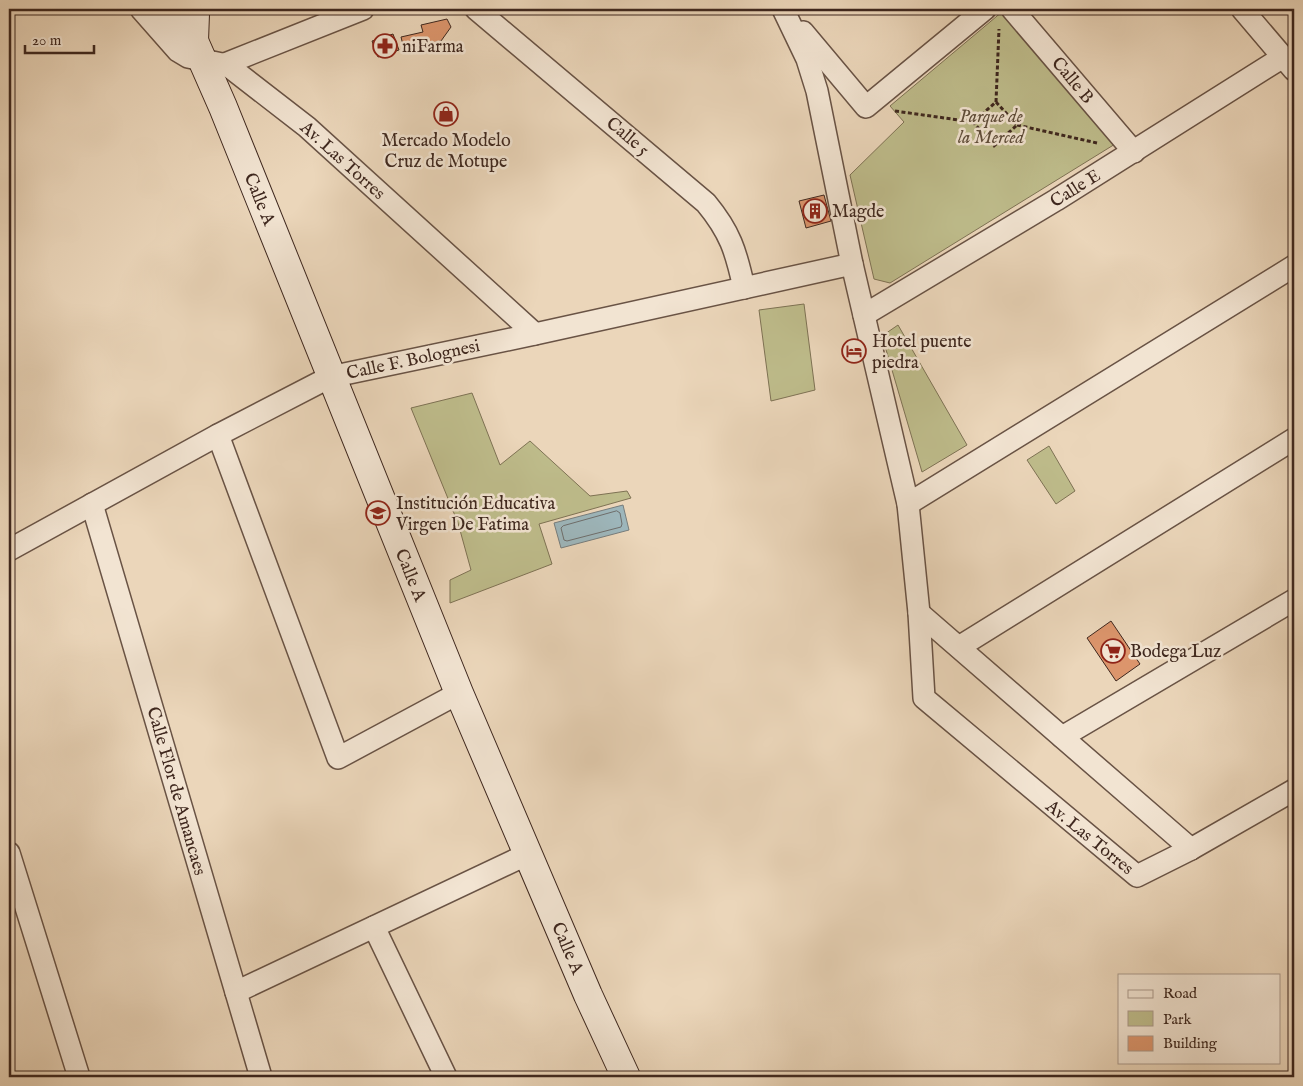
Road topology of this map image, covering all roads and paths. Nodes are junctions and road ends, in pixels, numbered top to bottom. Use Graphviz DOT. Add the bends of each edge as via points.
graph roads {
  1 [pos="141,9"];
  2 [pos="170,9"];
  3 [pos="192,9"];
  4 [pos="363,9"];
  5 [pos="476,9"];
  6 [pos="783,9"];
  7 [pos="985,9"];
  8 [pos="1012,9"];
  9 [pos="1242,9"];
  10 [pos="999,27"];
  11 [pos="207,55"];
  12 [pos="1289,63"];
  13 [pos="996,102"];
  14 [pos="866,107"];
  15 [pos="973,122"];
  16 [pos="1017,126"];
  17 [pos="1134,152"];
  18 [pos="852,264"];
  19 [pos="1294,266"];
  20 [pos="744,288"];
  21 [pos="864,315"];
  22 [pos="535,334"];
  23 [pos="330,377"];
  24 [pos="218,435"];
  25 [pos="1294,438"];
  26 [pos="92,504"];
  27 [pos="908,504"];
  28 [pos="9,550"];
  29 [pos="1294,600"];
  30 [pos="919,613"];
  31 [pos="959,647"];
  32 [pos="459,692"];
  33 [pos="1062,737"];
  34 [pos="1294,790"];
  35 [pos="1191,849"];
  36 [pos="9,854"];
  37 [pos="528,854"];
  38 [pos="374,927"];
  39 [pos="236,992"];
  40 [pos="79,1077"];
  41 [pos="261,1077"];
  42 [pos="446,1077"];
  43 [pos="626,1077"];
  1 -- 11 [label="street, Av. Las Torres" via="188,58"];
  2 -- 11 [label="street, Calle A" via="175,24"];
  3 -- 11 [label="street, Calle A"];
  4 -- 11 [label="street"];
  5 -- 20 [label="street, Calle 5" via="706,203 729,235"];
  6 -- 14 [label="street"];
  6 -- 18 [label="street" via="807,59 817,91"];
  7 -- 14 [label="street"];
  8 -- 17 [label="street, Calle B"];
  9 -- 12 [label="street"];
  10 -- 13 [label="path"];
  11 -- 22 [label="street, Av. Las Torres" via="262,90 307,126"];
  11 -- 23 [label="street, Calle A" via="223,107"];
  12 -- 17 [label="street, Calle E"];
  13 -- 15 [label="path"];
  13 -- 16 [label="path"];
  14 -- 15 [label="path"];
  15 -- 16 [label="path" via="994,146"];
  16 -- 17 [label="path"];
  17 -- 21 [label="street, Calle E"];
  18 -- 20 [label="street, Calle F. Bolognesi"];
  18 -- 21 [label="street"];
  19 -- 27 [label="street"];
  20 -- 22 [label="street, Calle F. Bolognesi"];
  21 -- 27 [label="street"];
  22 -- 23 [label="street, Calle F. Bolognesi"];
  23 -- 24 [label="street, Calle F. Bolognesi"];
  23 -- 32 [label="street, Calle A"];
  24 -- 26 [label="street, Calle F. Bolognesi"];
  24 -- 32 [label="street" via="338,758"];
  25 -- 31 [label="street"];
  26 -- 28 [label="street, Calle F. Bolognesi"];
  26 -- 39 [label="street, Calle Flor de Amancaes"];
  27 -- 30 [label="street"];
  29 -- 33 [label="street"];
  30 -- 31 [label="street"];
  30 -- 35 [label="street, Av. Las Torres" via="924,698 1137,876"];
  31 -- 33 [label="street"];
  32 -- 37 [label="street, Calle A"];
  33 -- 35 [label="street"];
  34 -- 35 [label="street"];
  36 -- 40 [label="street"];
  37 -- 38 [label="street"];
  37 -- 43 [label="street, Calle A"];
  38 -- 39 [label="street"];
  38 -- 42 [label="street"];
  39 -- 41 [label="street, Calle Flor de Amancaes"];
}
